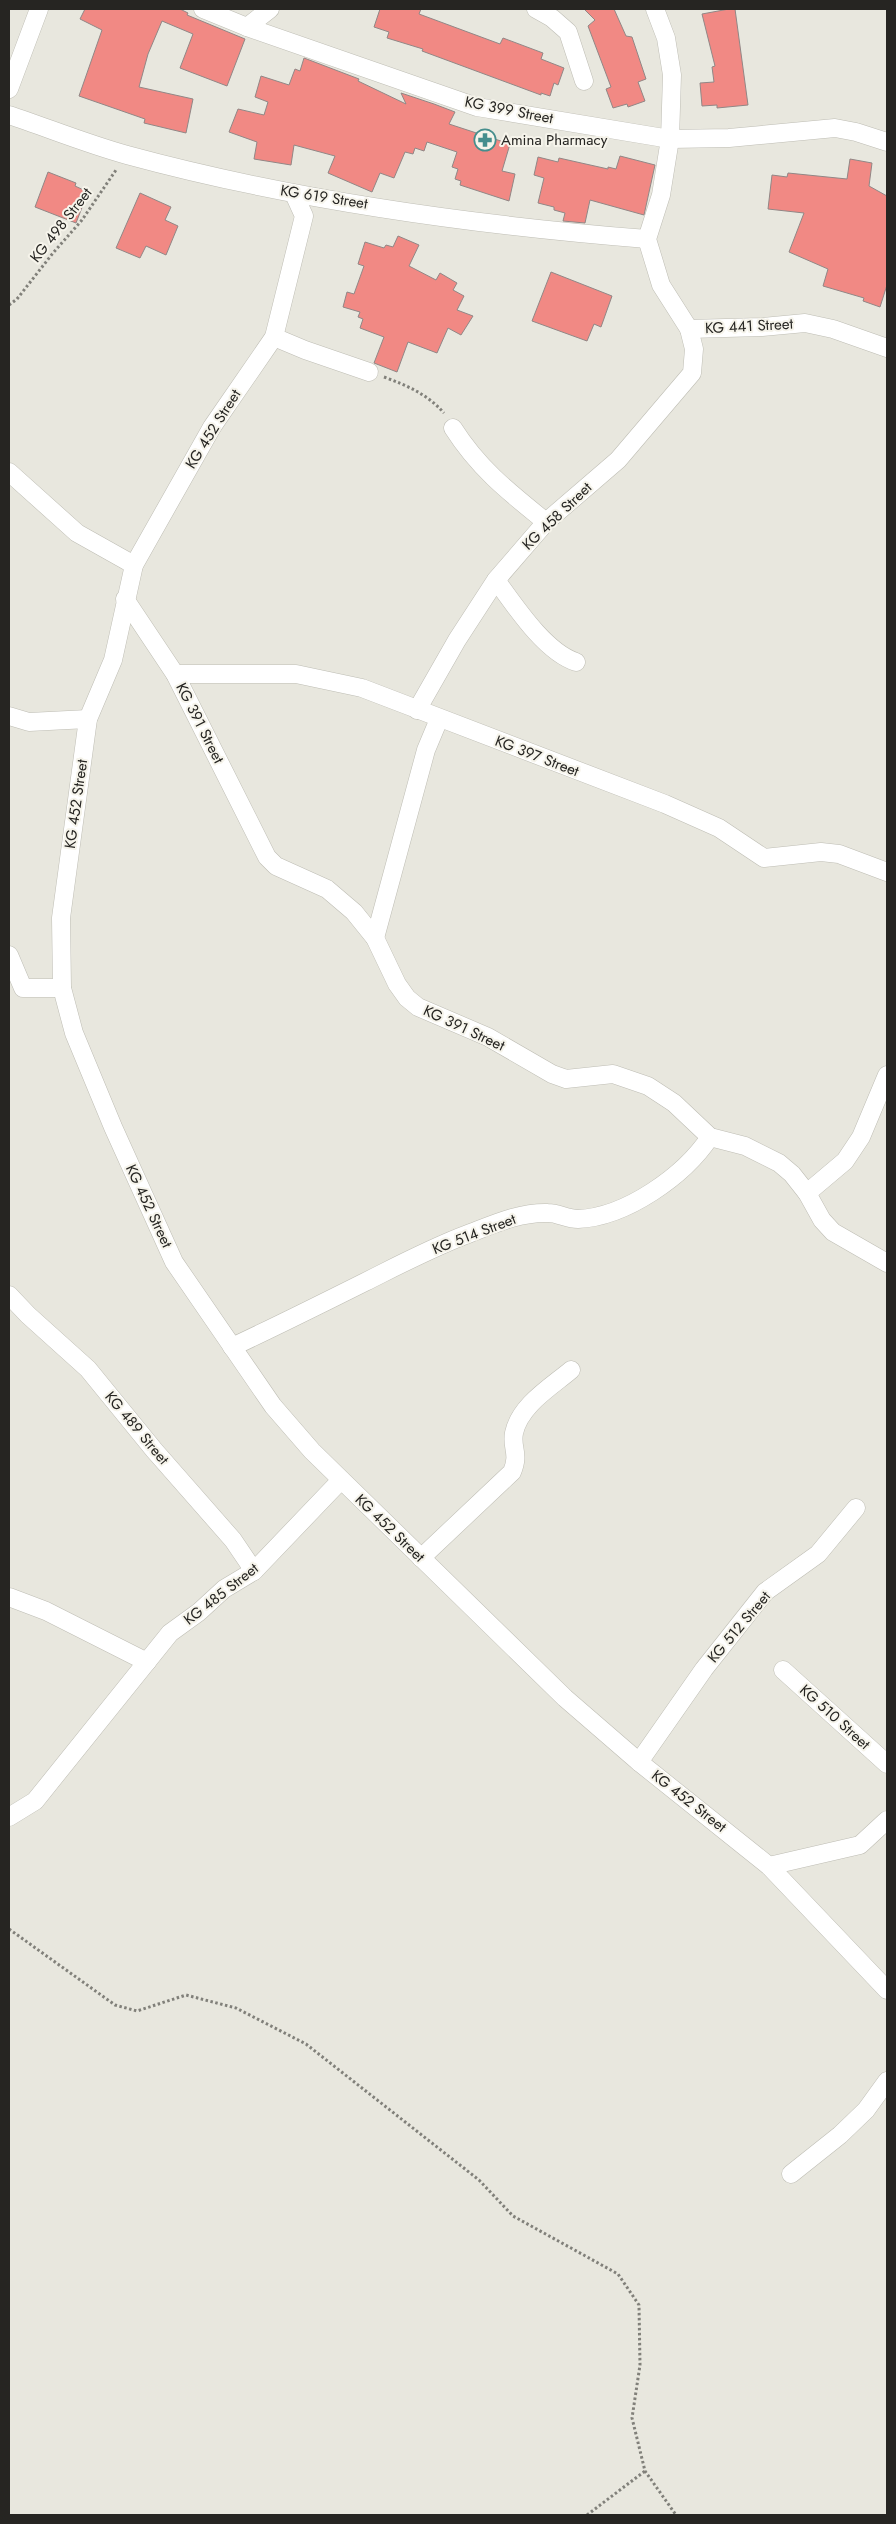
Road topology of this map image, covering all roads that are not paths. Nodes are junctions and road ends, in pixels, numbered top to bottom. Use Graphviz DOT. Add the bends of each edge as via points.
graph roads {
  1 [pos="39,9"];
  2 [pos="202,9"];
  3 [pos="270,9"];
  4 [pos="536,9"];
  5 [pos="655,9"];
  6 [pos="247,27"];
  7 [pos="584,82"];
  8 [pos="9,89"];
  9 [pos="9,115"];
  10 [pos="670,139"];
  11 [pos="887,142"];
  12 [pos="294,194"];
  13 [pos="647,239"];
  14 [pos="689,329"];
  15 [pos="274,337"];
  16 [pos="887,348"];
  17 [pos="370,372"];
  18 [pos="452,428"];
  19 [pos="9,472"];
  20 [pos="546,522"];
  21 [pos="134,565"];
  22 [pos="496,580"];
  23 [pos="125,599"];
  24 [pos="576,662"];
  25 [pos="175,674"];
  26 [pos="416,710"];
  27 [pos="9,716"];
  28 [pos="88,719"];
  29 [pos="439,719"];
  30 [pos="887,872"];
  31 [pos="375,938"];
  32 [pos="9,955"];
  33 [pos="62,988"];
  34 [pos="887,1075"];
  35 [pos="710,1137"];
  36 [pos="807,1193"];
  37 [pos="887,1263"];
  38 [pos="9,1295"];
  39 [pos="232,1347"];
  40 [pos="571,1370"];
  41 [pos="340,1480"];
  42 [pos="856,1508"];
  43 [pos="422,1558"];
  44 [pos="254,1571"];
  45 [pos="9,1597"];
  46 [pos="147,1662"];
  47 [pos="782,1670"];
  48 [pos="639,1762"];
  49 [pos="887,1764"];
  50 [pos="9,1817"];
  51 [pos="887,1820"];
  52 [pos="769,1866"];
  53 [pos="887,1990"];
  54 [pos="887,2081"];
  55 [pos="791,2174"];
  1 -- 8 [label="street"];
  2 -- 6 [label="street, KG 399 Street"];
  3 -- 6 [label="street"];
  4 -- 7 [label="street" via="568,32"];
  5 -- 10 [label="street" via="666,38 672,76"];
  6 -- 10 [label="street, KG 399 Street" via="477,107"];
  9 -- 12 [label="street, KG 619 Street" via="126,155"];
  10 -- 11 [label="street, KG 399 Street" via="729,138 835,128"];
  10 -- 13 [label="street" via="661,195"];
  12 -- 13 [label="street, KG 619 Street" via="528,229"];
  12 -- 15 [label="street, KG 452 Street" via="304,216"];
  13 -- 14 [label="street, KG 441 Street" via="661,285"];
  14 -- 16 [label="street, KG 441 Street" via="804,323 833,329"];
  14 -- 20 [label="street, KG 458 Street" via="694,348 692,372 618,460"];
  15 -- 17 [label="street"];
  15 -- 21 [label="street, KG 452 Street" via="212,427"];
  18 -- 20 [label="street" via="466,450 492,479"];
  19 -- 21 [label="street" via="77,534"];
  20 -- 22 [label="street, KG 458 Street"];
  21 -- 23 [label="street, KG 452 Street"];
  22 -- 24 [label="street" via="532,626 564,658"];
  22 -- 26 [label="street, KG 458 Street"];
  23 -- 25 [label="street, KG 391 Street"];
  23 -- 28 [label="street, KG 452 Street" via="113,660"];
  25 -- 26 [label="street, KG 397 Street" via="296,674 362,688"];
  25 -- 31 [label="street, KG 391 Street" via="268,857 276,866 328,889 354,912"];
  26 -- 29 [label="street, KG 397 Street"];
  27 -- 28 [label="street" via="29,722"];
  28 -- 33 [label="street, KG 452 Street" via="61,918"];
  29 -- 30 [label="street, KG 397 Street" via="665,804 719,828 764,858 821,852 839,854"];
  29 -- 31 [label="street" via="426,750"];
  31 -- 35 [label="street, KG 391 Street" via="397,984 418,1007 488,1037 566,1080 613,1074 648,1086 674,1103"];
  32 -- 33 [label="street" via="23,988"];
  33 -- 39 [label="street, KG 452 Street" via="74,1033 174,1262"];
  34 -- 36 [label="street" via="856,1145 845,1161"];
  35 -- 36 [label="street, KG 391 Street" via="745,1146 779,1163"];
  35 -- 39 [label="street, KG 514 Street" via="701,1151 669,1180 636,1200 578,1219 551,1213 505,1219 444,1243"];
  36 -- 37 [label="street, KG 391 Street" via="833,1232"];
  38 -- 44 [label="street, KG 489 Street" via="88,1369 233,1540"];
  39 -- 41 [label="street, KG 452 Street" via="273,1406"];
  40 -- 43 [label="street" via="517,1420 513,1436 517,1460 512,1472"];
  41 -- 43 [label="street, KG 452 Street"];
  41 -- 44 [label="street, KG 485 Street"];
  42 -- 48 [label="street, KG 512 Street" via="818,1554 765,1592 704,1669"];
  43 -- 48 [label="street, KG 452 Street" via="565,1698"];
  44 -- 46 [label="street, KG 485 Street" via="224,1589 170,1633"];
  45 -- 46 [label="street" via="46,1611"];
  46 -- 50 [label="street, KG 485 Street" via="35,1801"];
  47 -- 49 [label="street, KG 510 Street"];
  48 -- 52 [label="street, KG 452 Street"];
  51 -- 52 [label="street" via="860,1845"];
  52 -- 53 [label="street, KG 452 Street"];
  54 -- 55 [label="street" via="866,2110"];
}
